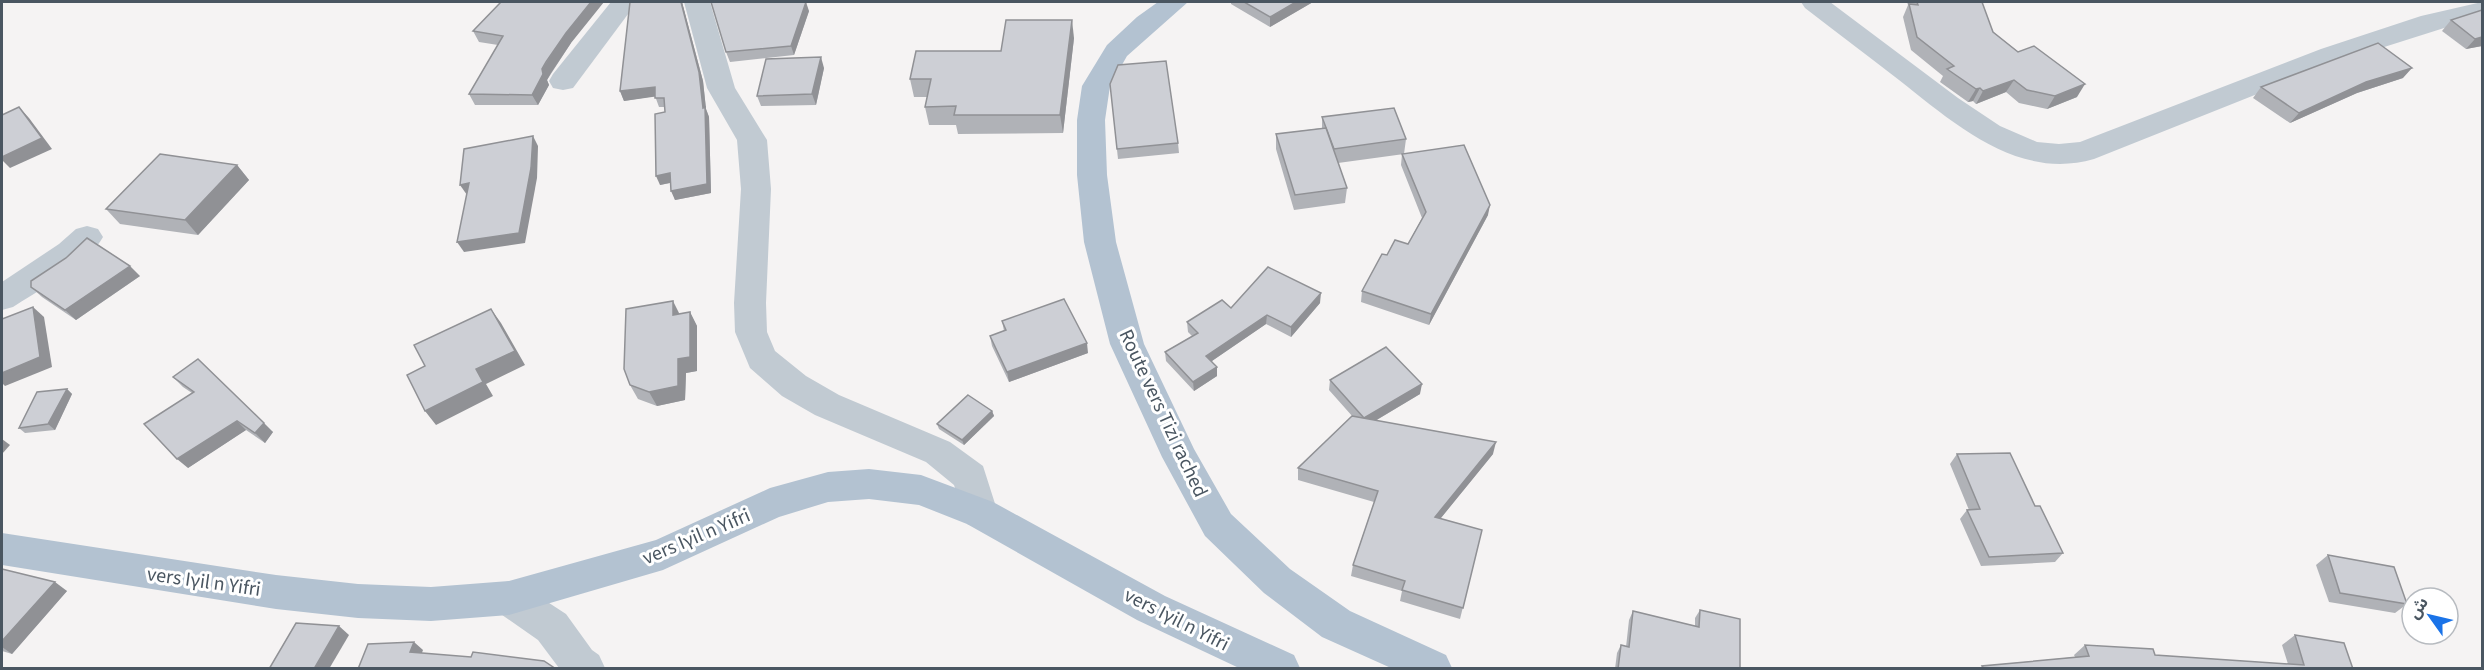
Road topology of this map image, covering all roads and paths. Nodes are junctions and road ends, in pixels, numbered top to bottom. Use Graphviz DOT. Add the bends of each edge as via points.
graph roads {
  1 [pos="624,2"];
  2 [pos="697,2"];
  3 [pos="1175,2"];
  4 [pos="1814,2"];
  5 [pos="2482,8"];
  6 [pos="563,81"];
  7 [pos="87,237"];
  8 [pos="2,298"];
  9 [pos="980,513"];
  10 [pos="2,549"];
  11 [pos="509,598"];
  12 [pos="585,669"];
  13 [pos="1280,669"];
  14 [pos="1432,669"];
  1 -- 6 [label="street"];
  2 -- 9 [label="street" via="721,88 752,140 756,189 751,332 762,359 794,386 827,405 938,452 970,477"];
  3 -- 14 [label="main road, Route vers Tizi rached" via="1117,51 1096,86 1091,120 1100,242 1127,344 1180,457 1218,525 1277,581 1336,624"];
  4 -- 5 [label="street" via="1988,132 2036,152 2064,157 2420,24"];
  7 -- 8 [label="street"];
  9 -- 11 [label="main road, vers Iγil n Yifri" via="921,490 869,484 828,487 770,504 663,554"];
  9 -- 13 [label="main road, vers Iγil n Yifri" via="1151,608"];
  10 -- 11 [label="main road, vers Iγil n Yifri" via="358,601 431,604"];
  11 -- 12 [label="street" via="552,627"];
}
